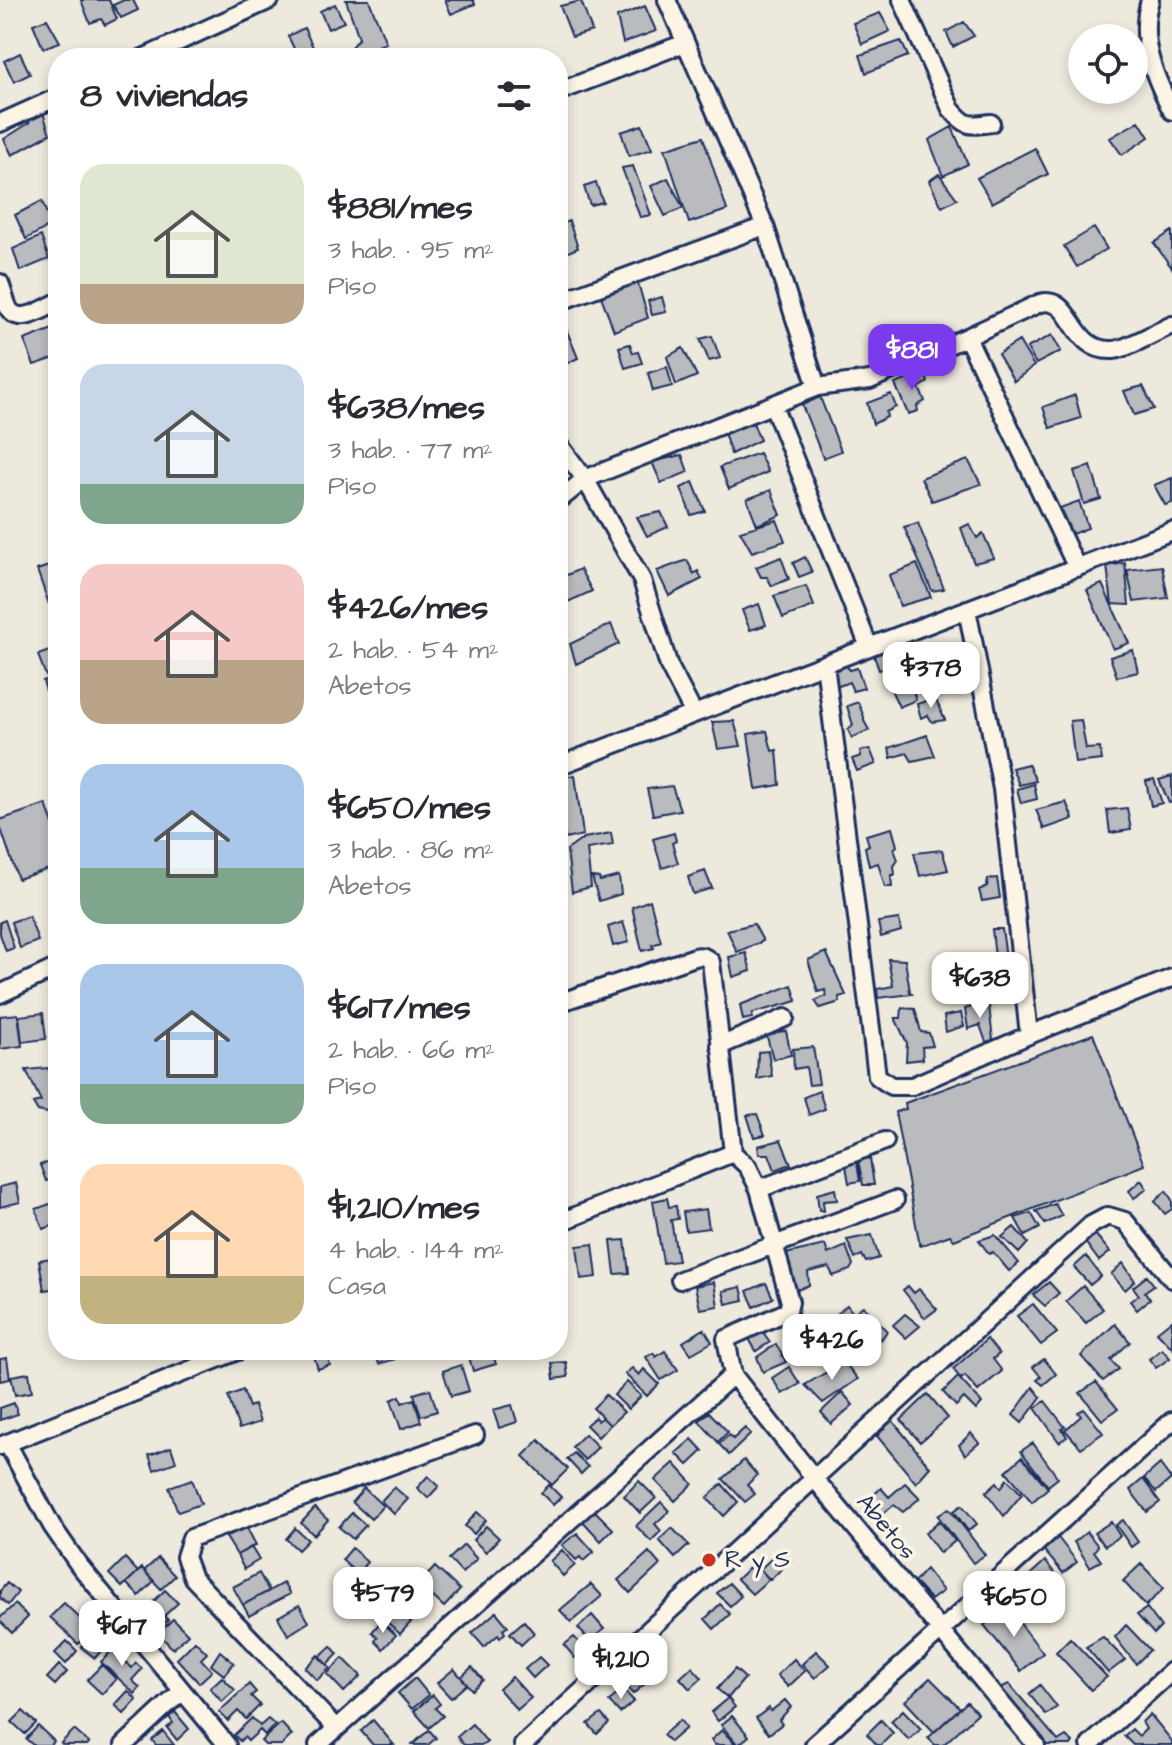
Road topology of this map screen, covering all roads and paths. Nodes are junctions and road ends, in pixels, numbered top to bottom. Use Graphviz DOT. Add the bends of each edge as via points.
graph roads {
  1 [pos="270,0"];
  2 [pos="667,0"];
  3 [pos="902,0"];
  4 [pos="1150,0"];
  5 [pos="685,43"];
  6 [pos="165,48"];
  7 [pos="568,88"];
  8 [pos="48,101"];
  9 [pos="1172,111"];
  10 [pos="0,123"];
  11 [pos="991,123"];
  12 [pos="765,226"];
  13 [pos="0,283"];
  14 [pos="568,298"];
  15 [pos="48,306"];
  16 [pos="1172,325"];
  17 [pos="967,337"];
  18 [pos="817,387"];
  19 [pos="773,405"];
  20 [pos="568,456"];
  21 [pos="585,479"];
  22 [pos="568,493"];
  23 [pos="1172,531"];
  24 [pos="1077,568"];
  25 [pos="967,609"];
  26 [pos="869,647"];
  27 [pos="825,664"];
  28 [pos="694,714"];
  29 [pos="568,762"];
  30 [pos="48,972"];
  31 [pos="1172,978"];
  32 [pos="0,994"];
  33 [pos="568,1000"];
  34 [pos="785,1018"];
  35 [pos="1029,1035"];
  36 [pos="720,1046"];
  37 [pos="885,1141"];
  38 [pos="733,1153"];
  39 [pos="759,1189"];
  40 [pos="895,1200"];
  41 [pos="568,1219"];
  42 [pos="775,1245"];
  43 [pos="1172,1279"];
  44 [pos="680,1280"];
  45 [pos="215,1360"];
  46 [pos="733,1375"];
  47 [pos="1172,1421"];
  48 [pos="475,1435"];
  49 [pos="3,1445"];
  50 [pos="814,1478"];
  51 [pos="941,1629"];
  52 [pos="1172,1671"];
  53 [pos="182,1691"];
  54 [pos="336,1728"];
  55 [pos="124,1745"];
  56 [pos="227,1745"];
  57 [pos="318,1745"];
  58 [pos="523,1745"];
  59 [pos="814,1745"];
  60 [pos="1036,1745"];
  61 [pos="1090,1745"];
  1 -- 6 [label="street"];
  2 -- 5 [label="street"];
  3 -- 11 [label="street" via="951,109 971,125"];
  4 -- 9 [label="street" via="1146,48"];
  5 -- 7 [label="street"];
  5 -- 12 [label="street"];
  8 -- 10 [label="street"];
  12 -- 14 [label="street"];
  12 -- 18 [label="street"];
  13 -- 15 [label="street" via="11,312 18,316"];
  16 -- 17 [label="street" via="1117,350 1100,349 1087,344 1058,304 1048,300"];
  17 -- 18 [label="street" via="870,380"];
  17 -- 24 [label="street"];
  18 -- 19 [label="street"];
  19 -- 21 [label="street"];
  19 -- 26 [label="street"];
  20 -- 21 [label="street"];
  21 -- 22 [label="street"];
  21 -- 28 [label="street" via="642,580 669,666"];
  23 -- 24 [label="street"];
  24 -- 25 [label="street"];
  25 -- 26 [label="street"];
  25 -- 35 [label="street" via="1002,789"];
  26 -- 27 [label="street"];
  27 -- 28 [label="street"];
  27 -- 35 [label="street" via="877,1076 891,1086 912,1086"];
  28 -- 29 [label="street"];
  30 -- 32 [label="street"];
  31 -- 35 [label="street"];
  33 -- 36 [label="street" via="701,956 711,962"];
  34 -- 36 [label="street"];
  36 -- 38 [label="street"];
  37 -- 39 [label="street"];
  38 -- 39 [label="street"];
  38 -- 41 [label="street"];
  39 -- 42 [label="street"];
  40 -- 42 [label="street"];
  42 -- 44 [label="street"];
  42 -- 46 [label="street" via="790,1307 727,1338"];
  43 -- 50 [label="street" via="1125,1221 1108,1216 1091,1225"];
  45 -- 49 [label="street"];
  46 -- 50 [label="street, Abetos"];
  46 -- 54 [label="street"];
  47 -- 51 [label="street"];
  48 -- 54 [label="street" via="191,1538 185,1557 193,1578"];
  49 -- 53 [label="street" via="79,1565"];
  50 -- 51 [label="street, Abetos"];
  50 -- 58 [label="street"];
  51 -- 59 [label="street"];
  51 -- 60 [label="street, Abetos"];
  52 -- 61 [label="street"];
  53 -- 55 [label="street"];
  53 -- 56 [label="street"];
  54 -- 57 [label="street"];
}
